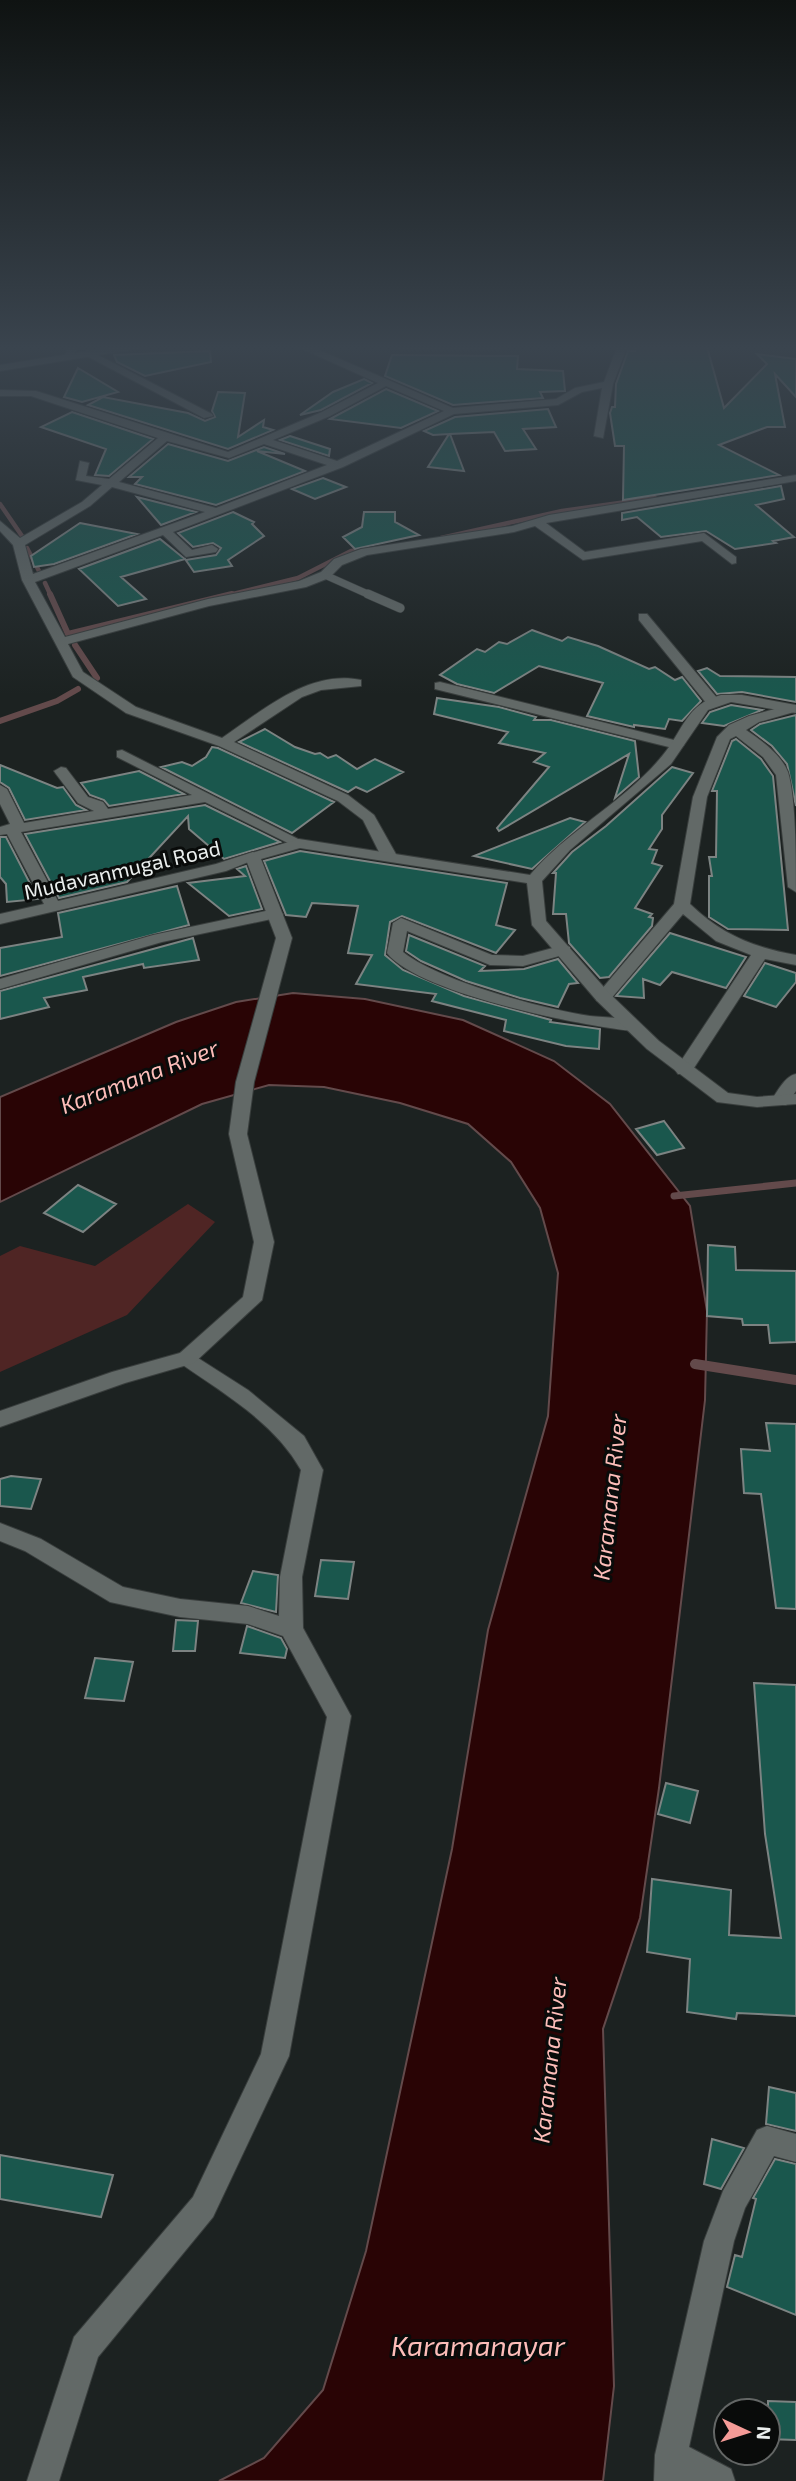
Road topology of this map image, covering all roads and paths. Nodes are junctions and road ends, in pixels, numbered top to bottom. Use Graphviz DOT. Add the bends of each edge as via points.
graph roads {
  1 [pos="84,463"];
  2 [pos="136,463"];
  3 [pos="332,463"];
  4 [pos="344,463"];
  5 [pos="339,465"];
  6 [pos="796,478"];
  7 [pos="113,483"];
  8 [pos="215,511"];
  9 [pos="537,522"];
  10 [pos="0,524"];
  11 [pos="164,530"];
  12 [pos="19,544"];
  13 [pos="212,549"];
  14 [pos="732,560"];
  15 [pos="325,575"];
  16 [pos="28,579"];
  17 [pos="400,608"];
  18 [pos="643,617"];
  19 [pos="61,642"];
  20 [pos="356,683"];
  21 [pos="440,686"];
  22 [pos="712,701"];
  23 [pos="792,709"];
  24 [pos="734,728"];
  25 [pos="224,743"];
  26 [pos="677,745"];
  27 [pos="122,754"];
  28 [pos="61,771"];
  29 [pos="0,789"];
  30 [pos="207,797"];
  31 [pos="103,814"];
  32 [pos="10,829"];
  33 [pos="299,843"];
  34 [pos="390,856"];
  35 [pos="253,857"];
  36 [pos="534,880"];
  37 [pos="796,887"];
  38 [pos="682,905"];
  39 [pos="53,907"];
  40 [pos="275,914"];
  41 [pos="0,919"];
  42 [pos="564,950"];
  43 [pos="760,954"];
  44 [pos="796,960"];
  45 [pos="0,984"];
  46 [pos="603,997"];
  47 [pos="633,1026"];
  48 [pos="684,1070"];
  49 [pos="796,1079"];
  50 [pos="788,1100"];
  51 [pos="187,1358"];
  52 [pos="0,1419"];
  53 [pos="0,1532"];
  54 [pos="291,1629"];
  55 [pos="796,2148"];
  56 [pos="671,2468"];
  57 [pos="43,2481"];
  58 [pos="719,2481"];
  1 -- 7 [label="street" via="80,478"];
  2 -- 7 [label="street"];
  3 -- 5 [label="street"];
  4 -- 5 [label="street"];
  5 -- 8 [label="street"];
  6 -- 9 [label="street"];
  7 -- 8 [label="street"];
  7 -- 12 [label="street" via="67,518"];
  8 -- 11 [label="street"];
  9 -- 14 [label="street" via="583,556 704,537"];
  9 -- 15 [label="street" via="445,542 365,552 338,562"];
  10 -- 12 [label="street"];
  11 -- 13 [label="street" via="190,554"];
  11 -- 16 [label="street"];
  12 -- 16 [label="street"];
  15 -- 17 [label="lane"];
  15 -- 19 [label="street"];
  16 -- 19 [label="street"];
  18 -- 22 [label="street"];
  19 -- 25 [label="street" via="78,674 131,710"];
  20 -- 25 [label="street" via="319,686 297,694"];
  21 -- 26 [label="street"];
  22 -- 23 [label="street" via="750,701"];
  22 -- 26 [label="street" via="696,711"];
  23 -- 24 [label="street"];
  24 -- 37 [label="street" via="756,742 783,775"];
  24 -- 38 [label="street" via="724,737 701,797"];
  25 -- 34 [label="street" via="343,798 369,818"];
  26 -- 36 [label="street" via="667,760 556,852"];
  27 -- 30 [label="street"];
  28 -- 31 [label="street" via="83,800 98,805"];
  29 -- 32 [label="street"];
  30 -- 31 [label="street"];
  30 -- 33 [label="street"];
  31 -- 32 [label="street"];
  32 -- 39 [label="street"];
  33 -- 34 [label="street"];
  33 -- 35 [label="street, Mudavanmugal Road"];
  34 -- 36 [label="street"];
  35 -- 39 [label="street, Mudavanmugal Road"];
  35 -- 40 [label="street"];
  36 -- 42 [label="street" via="538,922"];
  38 -- 43 [label="street" via="733,947"];
  38 -- 46 [label="street"];
  39 -- 41 [label="street, Mudavanmugal Road"];
  40 -- 45 [label="street" via="159,938"];
  40 -- 51 [label="street" via="284,938 245,1082 238,1134 264,1242 252,1300"];
  42 -- 46 [label="street"];
  42 -- 47 [label="street" via="523,961 490,960 401,923 395,953 404,963 546,1013"];
  43 -- 44 [label="street"];
  43 -- 48 [label="street"];
  46 -- 47 [label="street"];
  47 -- 48 [label="street"];
  48 -- 50 [label="street" via="723,1098"];
  49 -- 50 [label="street"];
  51 -- 52 [label="street"];
  51 -- 54 [label="street" via="241,1395 296,1442 312,1470 291,1577"];
  53 -- 54 [label="street" via="33,1545 118,1595 248,1615"];
  54 -- 57 [label="street" via="339,1716 275,2056 203,2207 85,2348"];
  55 -- 56 [label="street" via="767,2140 733,2202 719,2241"];
  56 -- 58 [label="street"];
}
